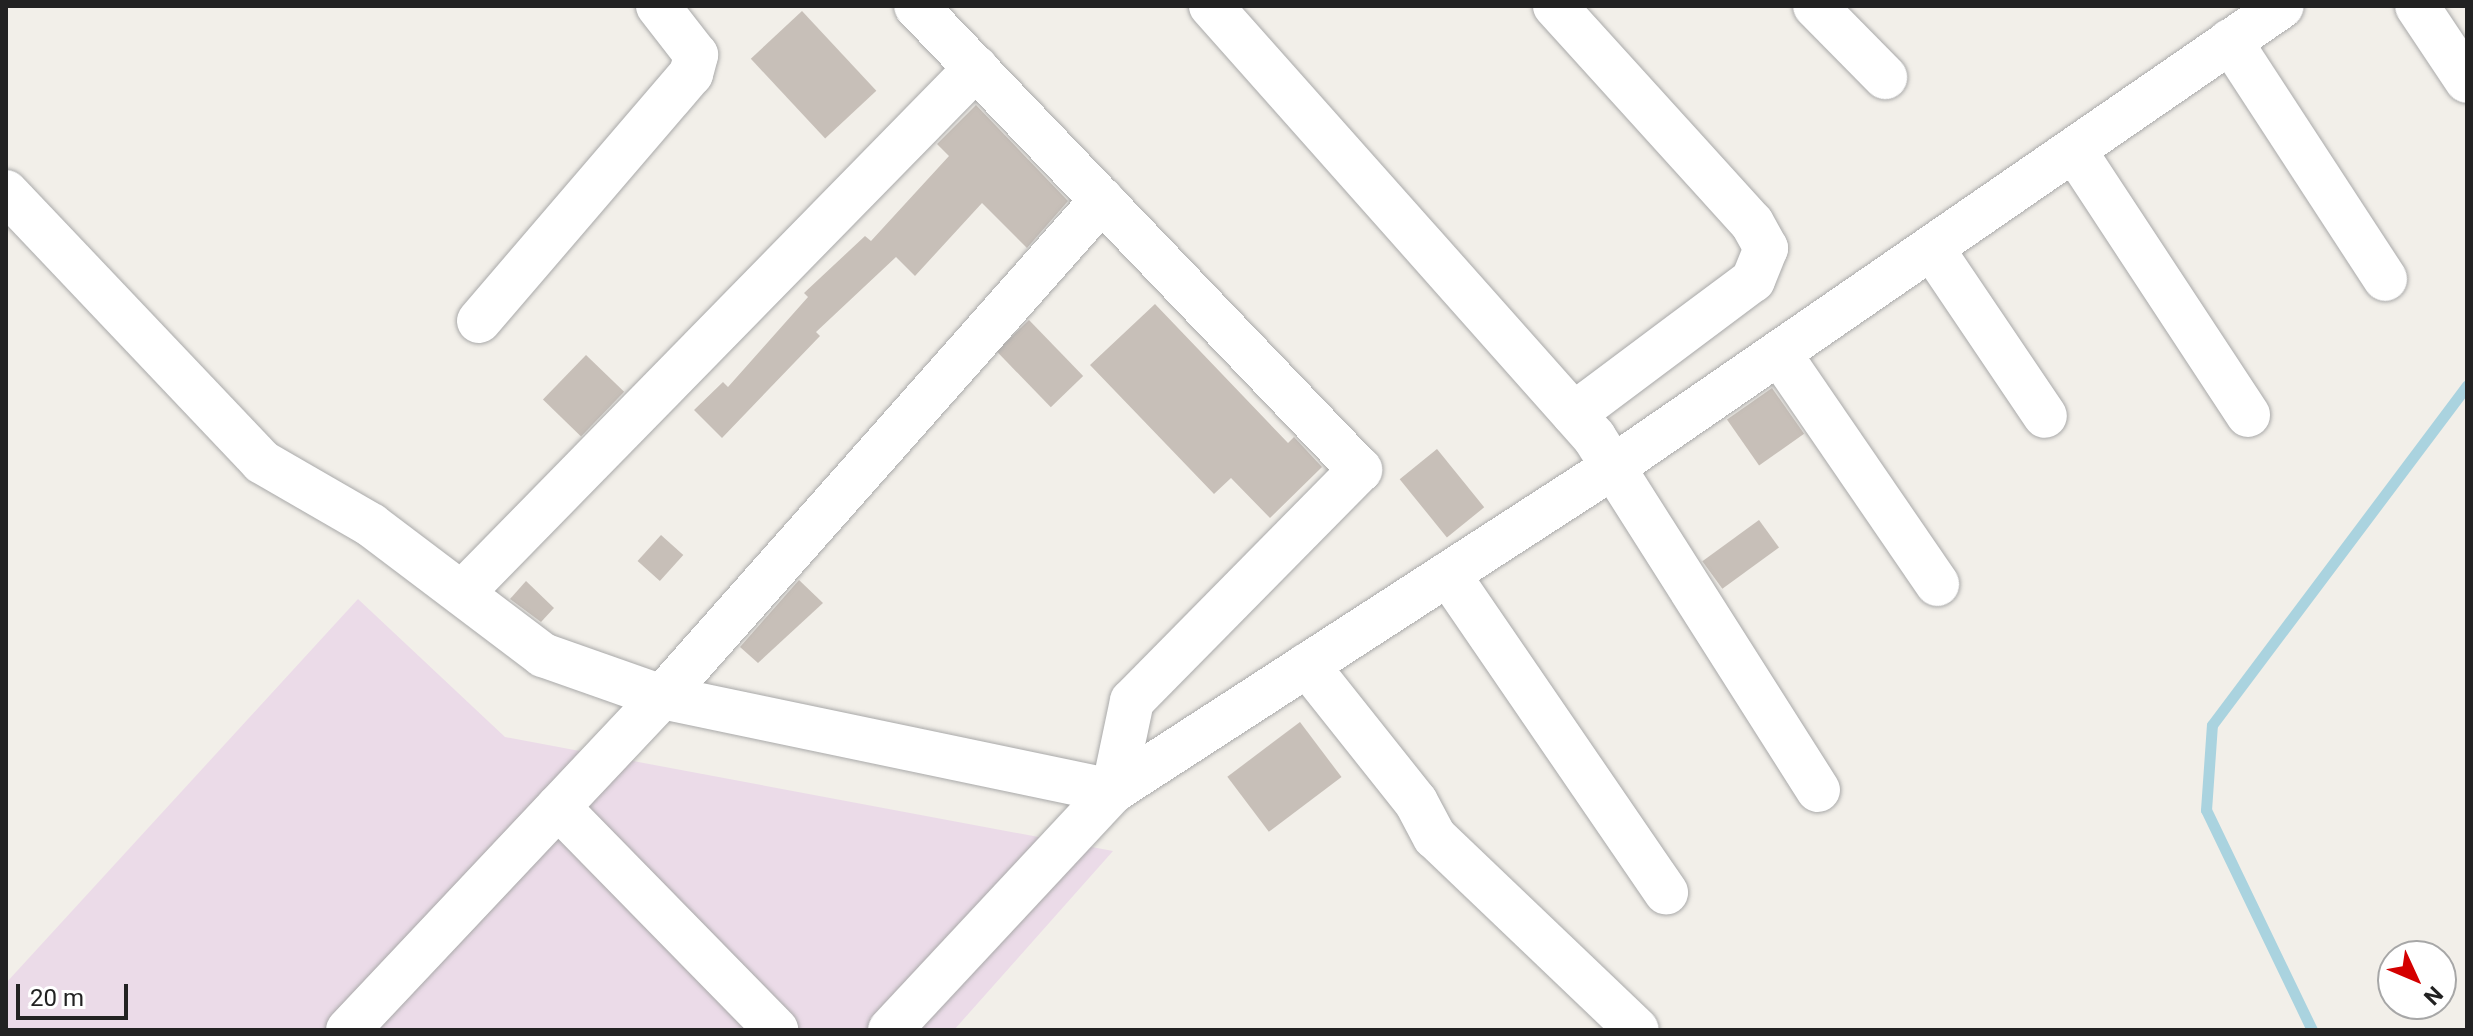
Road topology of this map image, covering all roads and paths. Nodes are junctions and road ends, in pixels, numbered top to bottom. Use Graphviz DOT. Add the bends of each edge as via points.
graph roads {
  1 [pos="658,6"];
  2 [pos="916,6"];
  3 [pos="1211,6"];
  4 [pos="1555,6"];
  5 [pos="1815,6"];
  6 [pos="2282,6"];
  7 [pos="2417,6"];
  8 [pos="2230,41"];
  9 [pos="976,68"];
  10 [pos="1885,77"];
  11 [pos="2467,81"];
  12 [pos="2074,150"];
  13 [pos="6,192"];
  14 [pos="1102,200"];
  15 [pos="1933,250"];
  16 [pos="2385,279"];
  17 [pos="479,321"];
  18 [pos="1779,353"];
  19 [pos="1574,414"];
  20 [pos="2248,415"];
  21 [pos="2045,416"];
  22 [pos="1613,467"];
  23 [pos="1448,574"];
  24 [pos="1937,584"];
  25 [pos="462,593"];
  26 [pos="1307,665"];
  27 [pos="662,697"];
  28 [pos="1818,790"];
  29 [pos="1113,791"];
  30 [pos="558,807"];
  31 [pos="1666,892"];
  32 [pos="348,1030"];
  33 [pos="776,1030"];
  34 [pos="890,1030"];
  35 [pos="1637,1030"];
  1 -- 17 [label="street" via="696,55 691,74"];
  2 -- 9 [label="street"];
  3 -- 19 [label="street"];
  4 -- 19 [label="street" via="1752,223 1766,248 1753,280"];
  5 -- 10 [label="street"];
  6 -- 8 [label="street"];
  7 -- 11 [label="street"];
  8 -- 12 [label="street"];
  8 -- 16 [label="street"];
  9 -- 14 [label="street"];
  9 -- 25 [label="street"];
  12 -- 15 [label="street"];
  12 -- 20 [label="street"];
  13 -- 25 [label="street" via="262,462 371,525"];
  14 -- 27 [label="street"];
  14 -- 29 [label="street" via="1360,470 1132,701"];
  15 -- 18 [label="street"];
  15 -- 21 [label="street"];
  18 -- 22 [label="street"];
  18 -- 24 [label="street"];
  19 -- 22 [label="street"];
  22 -- 23 [label="street"];
  22 -- 28 [label="street"];
  23 -- 26 [label="street"];
  23 -- 31 [label="street"];
  25 -- 27 [label="street" via="543,655"];
  26 -- 29 [label="street"];
  26 -- 35 [label="street" via="1416,802 1435,837"];
  27 -- 29 [label="street"];
  27 -- 30 [label="street"];
  29 -- 34 [label="street"];
  30 -- 32 [label="street"];
  30 -- 33 [label="street"];
}
